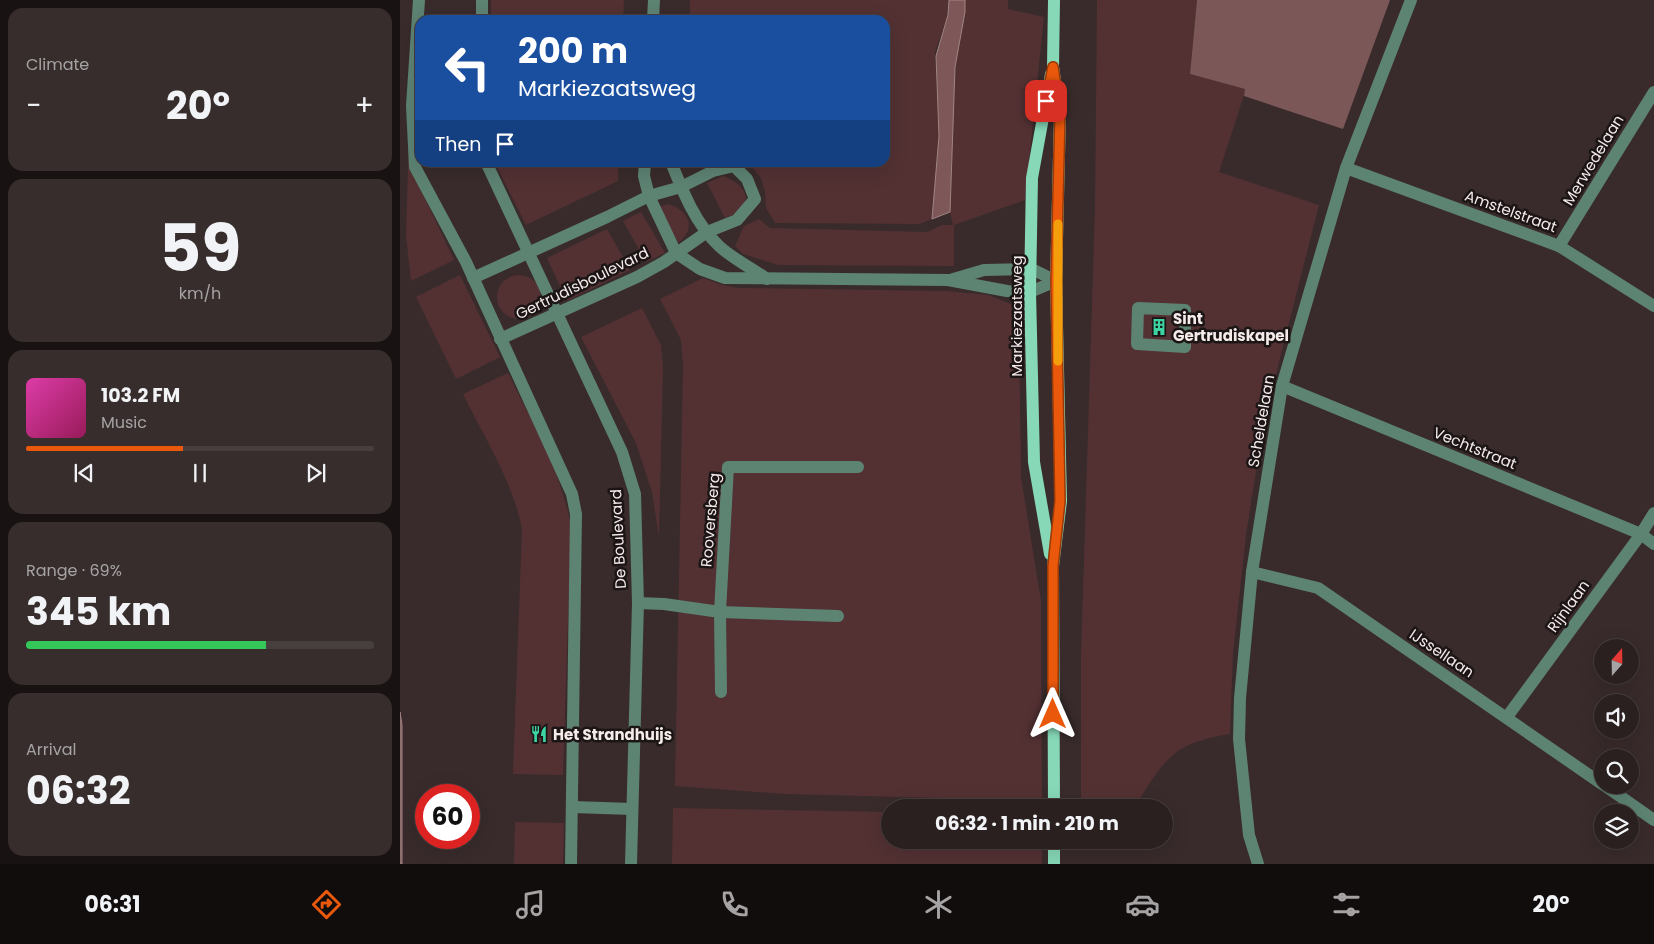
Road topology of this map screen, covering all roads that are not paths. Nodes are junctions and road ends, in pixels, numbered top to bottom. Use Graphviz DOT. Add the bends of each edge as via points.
graph roads {
  1 [pos="418,0"];
  2 [pos="482,0"];
  3 [pos="654,0"];
  4 [pos="1054,0"];
  5 [pos="1411,0"];
  6 [pos="417,15"];
  7 [pos="482,15"];
  8 [pos="653,15"];
  9 [pos="415,53"];
  10 [pos="1053,67"];
  11 [pos="1654,92"];
  12 [pos="415,167"];
  13 [pos="415,167"];
  14 [pos="488,167"];
  15 [pos="645,167"];
  16 [pos="673,167"];
  17 [pos="730,167"];
  18 [pos="735,167"];
  19 [pos="1346,168"];
  20 [pos="681,187"];
  21 [pos="649,196"];
  22 [pos="707,232"];
  23 [pos="1559,246"];
  24 [pos="529,252"];
  25 [pos="676,253"];
  26 [pos="1032,268"];
  27 [pos="473,278"];
  28 [pos="767,279"];
  29 [pos="948,280"];
  30 [pos="1056,281"];
  31 [pos="1030,292"];
  32 [pos="1654,306"];
  33 [pos="557,316"];
  34 [pos="500,340"];
  35 [pos="1137,344"];
  36 [pos="1282,386"];
  37 [pos="858,468"];
  38 [pos="1654,513"];
  39 [pos="1641,534"];
  40 [pos="1654,544"];
  41 [pos="1053,566"];
  42 [pos="1252,572"];
  43 [pos="638,603"];
  44 [pos="720,612"];
  45 [pos="838,616"];
  46 [pos="721,692"];
  47 [pos="1507,717"];
  48 [pos="1594,778"];
  49 [pos="1617,794"];
  50 [pos="1054,799"];
  51 [pos="572,807"];
  52 [pos="632,809"];
  53 [pos="1654,820"];
  54 [pos="1054,849"];
  55 [pos="571,864"];
  56 [pos="631,864"];
  57 [pos="1054,864"];
  58 [pos="1258,864"];
  1 -- 6 [label="street"];
  2 -- 7 [label="street"];
  3 -- 8 [label="street"];
  4 -- 10 [label="main road, Markiezaatsweg"];
  5 -- 19 [label="street, Scheldelaan"];
  9 -- 12 [label="street" via="412,106"];
  10 -- 26 [label="main road, Markiezaatsweg" via="1032,178"];
  10 -- 30 [label="main road, Markiezaatsweg" via="1060,114"];
  11 -- 23 [label="street, Merwedelaan"];
  13 -- 27 [label="street"];
  14 -- 24 [label="street, De Boulevard"];
  15 -- 21 [label="street"];
  16 -- 20 [label="street"];
  17 -- 20 [label="street" via="713,171"];
  18 -- 22 [label="street" via="747,179 755,199 736,220"];
  19 -- 23 [label="street, Amstelstraat"];
  19 -- 36 [label="street, Scheldelaan"];
  20 -- 21 [label="street"];
  20 -- 22 [label="street" via="690,208"];
  21 -- 24 [label="street"];
  21 -- 25 [label="street"];
  22 -- 25 [label="street, Gertrudisboulevard"];
  22 -- 28 [label="street" via="720,247"];
  23 -- 32 [label="street, Amstelstraat"];
  24 -- 27 [label="street"];
  24 -- 33 [label="street, De Boulevard"];
  25 -- 28 [label="street" via="700,269 725,278"];
  25 -- 33 [label="street, Gertrudisboulevard" via="637,277"];
  26 -- 29 [label="street" via="984,270"];
  26 -- 30 [label="street"];
  26 -- 31 [label="main road, Markiezaatsweg"];
  27 -- 34 [label="street"];
  28 -- 29 [label="street"];
  29 -- 31 [label="street"];
  30 -- 31 [label="street"];
  30 -- 41 [label="main road, Markiezaatsweg" via="1060,501"];
  31 -- 41 [label="main road, Markiezaatsweg" via="1034,462"];
  33 -- 34 [label="street, Gertrudisboulevard"];
  33 -- 43 [label="street, De Boulevard" via="622,452 635,494"];
  34 -- 51 [label="street" via="572,494 576,514"];
  35 -- 35 [label="street" via="1185,347 1185,310 1138,308"];
  36 -- 39 [label="street, Vechtstraat"];
  36 -- 42 [label="street, Scheldelaan"];
  37 -- 44 [label="street, Rooversberg" via="728,468"];
  38 -- 39 [label="street, Rijnlaan"];
  39 -- 40 [label="street, Vechtstraat"];
  39 -- 47 [label="street, Rijnlaan"];
  41 -- 50 [label="main road, Markiezaatsweg"];
  42 -- 47 [label="street, IJssellaan" via="1318,588"];
  42 -- 58 [label="street, Scheldelaan" via="1239,739 1249,835"];
  43 -- 44 [label="street"];
  43 -- 52 [label="street, De Boulevard"];
  44 -- 45 [label="street"];
  44 -- 46 [label="street, Rooversberg"];
  47 -- 48 [label="street, IJssellaan"];
  49 -- 53 [label="street, IJssellaan"];
  51 -- 52 [label="street"];
  51 -- 55 [label="street"];
  52 -- 56 [label="street, De Boulevard"];
  54 -- 57 [label="main road"];
}
